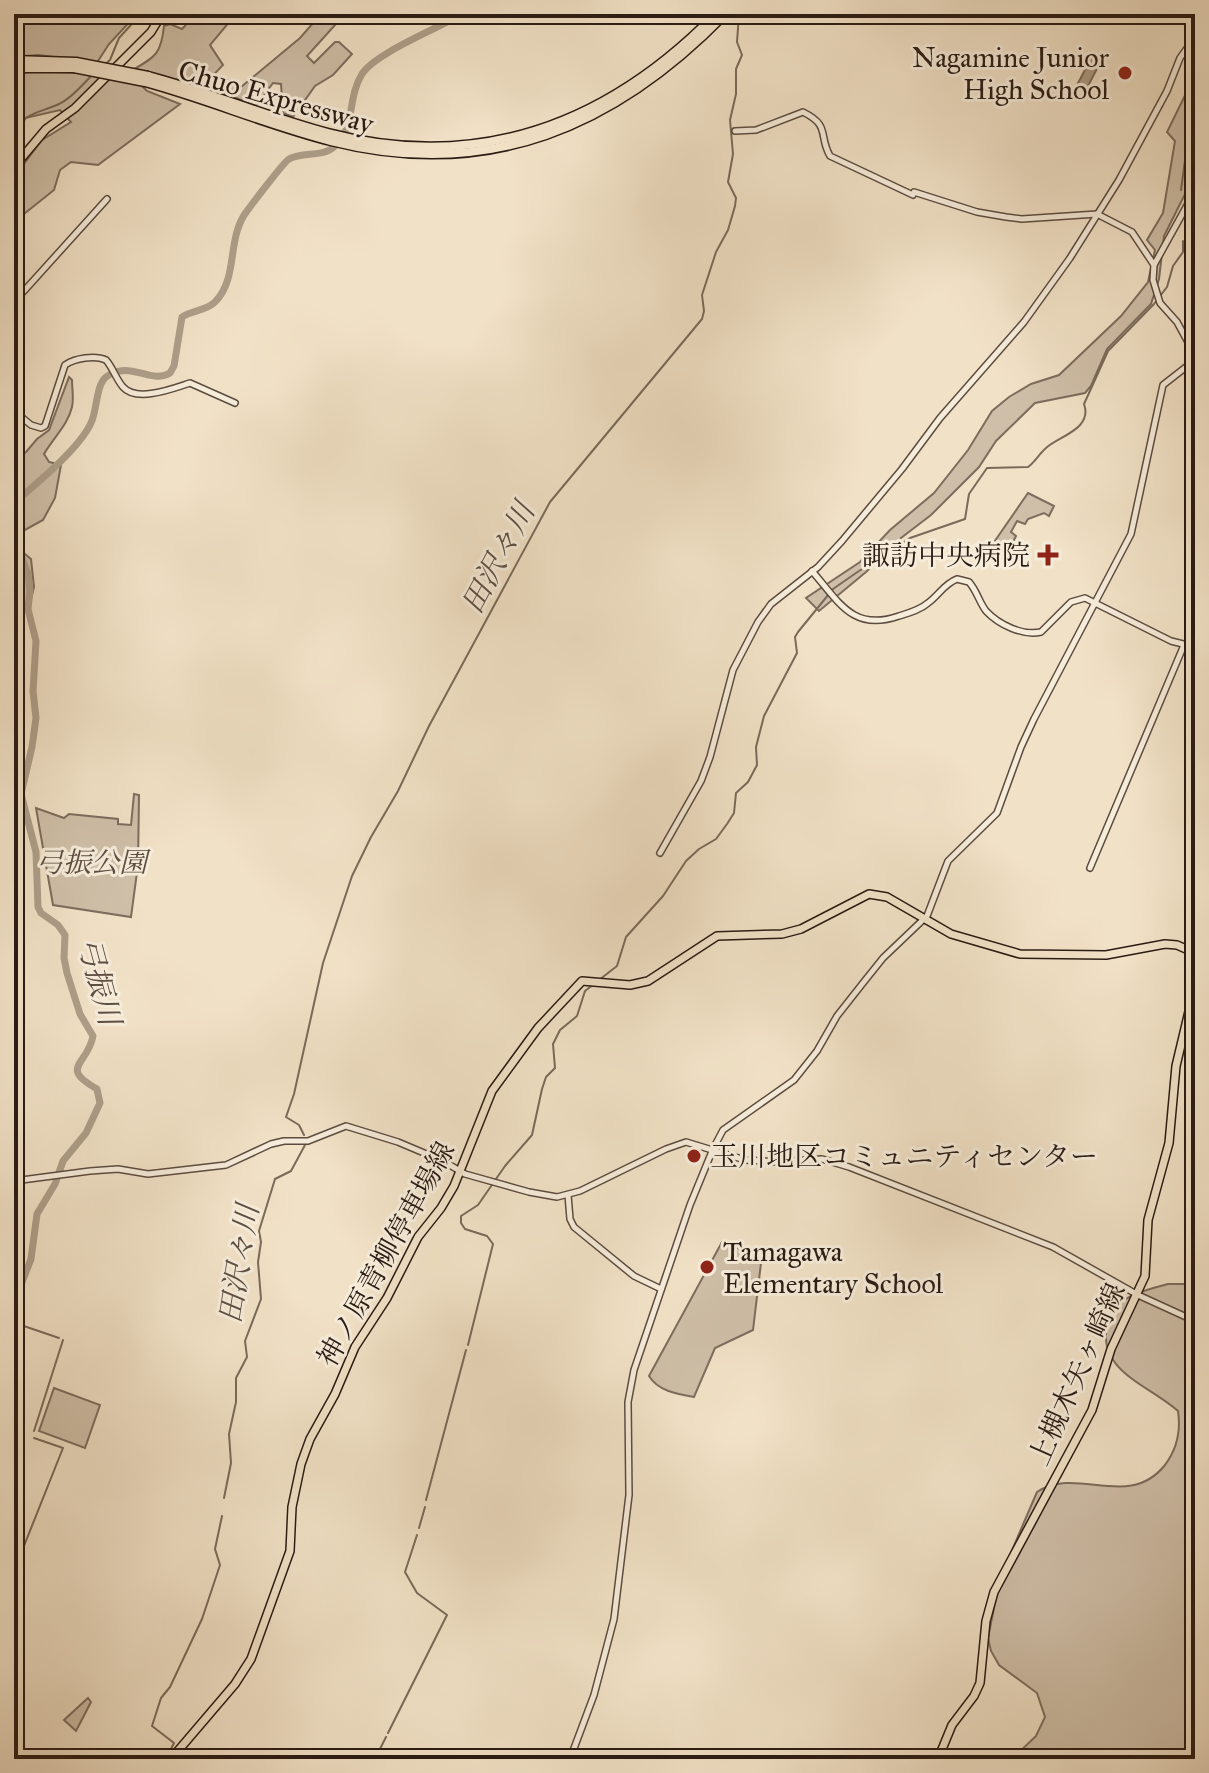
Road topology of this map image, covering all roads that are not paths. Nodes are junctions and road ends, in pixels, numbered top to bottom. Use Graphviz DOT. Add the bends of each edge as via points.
graph roads {
  1 [pos="162,14"];
  2 [pos="716,14"];
  3 [pos="725,14"];
  4 [pos="1195,37"];
  5 [pos="14,60"];
  6 [pos="75,65"];
  7 [pos="14,68"];
  8 [pos="735,131"];
  9 [pos="393,149"];
  10 [pos="14,167"];
  11 [pos="1195,191"];
  12 [pos="107,199"];
  13 [pos="1097,214"];
  14 [pos="1154,265"];
  15 [pos="14,302"];
  16 [pos="1195,358"];
  17 [pos="235,403"];
  18 [pos="14,411"];
  19 [pos="812,571"];
  20 [pos="1096,601"];
  21 [pos="1184,645"];
  22 [pos="1195,647"];
  23 [pos="660,853"];
  24 [pos="1090,868"];
  25 [pos="923,920"];
  26 [pos="1195,953"];
  27 [pos="1195,986"];
  28 [pos="713,1149"];
  29 [pos="460,1172"];
  30 [pos="14,1181"];
  31 [pos="568,1195"];
  32 [pos="661,1289"];
  33 [pos="1138,1295"];
  34 [pos="1195,1321"];
  35 [pos="171,1759"];
  36 [pos="570,1759"];
  37 [pos="938,1759"];
  1 -- 10 [label="main road" via="151,32 75,108 46,129"];
  2 -- 9 [label="highway, Chuo Expressway" via="634,84 570,119 488,143"];
  3 -- 9 [label="highway, Chuo Expressway" via="641,89 574,124 488,150 430,154"];
  4 -- 13 [label="street"];
  5 -- 6 [label="highway, Chuo Expressway"];
  6 -- 7 [label="highway, Chuo Expressway"];
  6 -- 9 [label="highway, Chuo Expressway, bridge" via="147,79 262,116"];
  8 -- 13 [label="street" via="756,130 803,112 823,129 830,156 913,194 1022,219"];
  11 -- 14 [label="street"];
  12 -- 15 [label="street"];
  13 -- 14 [label="street" via="1132,232"];
  13 -- 19 [label="street" via="1024,322"];
  14 -- 16 [label="street" via="1156,295"];
  16 -- 20 [label="street" via="1163,385 1131,534"];
  17 -- 18 [label="street" via="190,383 167,392 131,393 98,357 65,365 45,426 35,427"];
  19 -- 20 [label="street" via="842,608 868,621 919,609 957,579 969,582 1000,622 1030,634 1047,627 1071,602"];
  19 -- 23 [label="street" via="771,604 741,652 701,781"];
  20 -- 21 [label="street"];
  20 -- 25 [label="street" via="1021,747 997,813 948,861"];
  21 -- 22 [label="street"];
  21 -- 24 [label="street"];
  25 -- 26 [label="main road, 神ノ原青柳停車場線" via="1020,954 1106,955 1165,944"];
  25 -- 28 [label="street" via="876,966 794,1080 723,1130"];
  25 -- 29 [label="main road, 神ノ原青柳停車場線" via="887,897 869,894 801,929 717,936 648,981 582,981 538,1028 492,1091"];
  27 -- 33 [label="main road, 上槻木矢ヶ崎線" via="1176,1066 1169,1143 1148,1220 1147,1266"];
  28 -- 31 [label="street" via="676,1144"];
  28 -- 32 [label="street"];
  28 -- 33 [label="street" via="745,1160 822,1159 849,1167 1053,1247"];
  29 -- 30 [label="street" via="398,1142 346,1126 308,1141 271,1144 226,1165 148,1174 90,1171"];
  29 -- 31 [label="street" via="544,1195"];
  29 -- 35 [label="main road, 神ノ原青柳停車場線" via="355,1347 310,1439 294,1496 290,1551 251,1659"];
  31 -- 32 [label="street" via="574,1227 634,1276"];
  32 -- 36 [label="street" via="628,1402 629,1495 611,1635"];
  33 -- 34 [label="street"];
  33 -- 37 [label="main road, 上槻木矢ヶ崎線" via="1111,1349 1092,1410 994,1592 980,1683 952,1725"];
}
